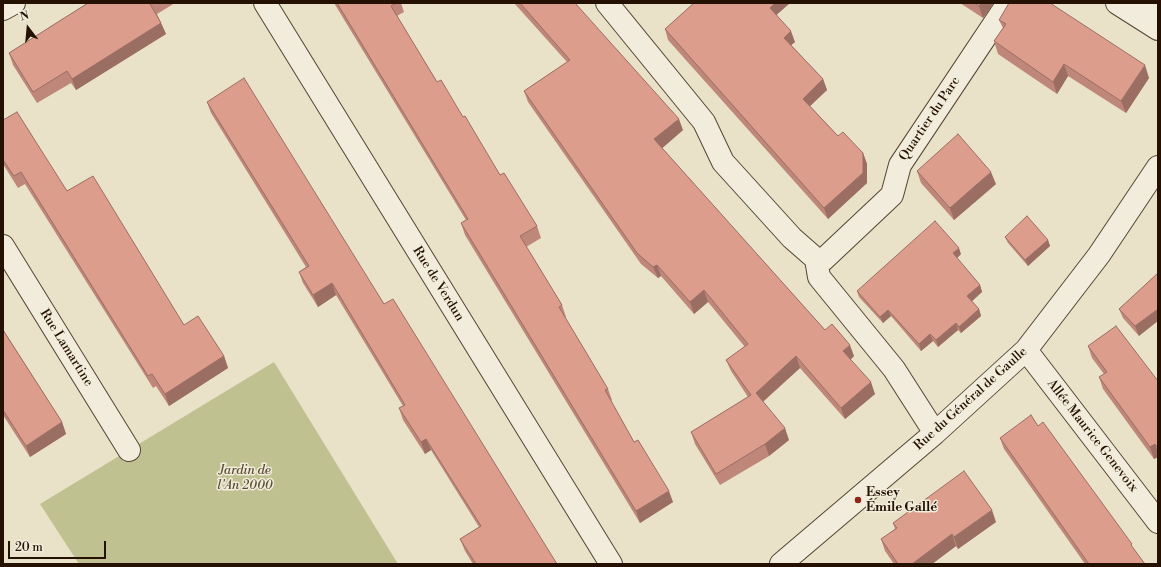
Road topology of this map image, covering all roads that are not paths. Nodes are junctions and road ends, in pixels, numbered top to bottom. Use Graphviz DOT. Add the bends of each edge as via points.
graph roads {
  1 [pos="14,3"];
  2 [pos="265,3"];
  3 [pos="1008,3"];
  4 [pos="1117,3"];
  5 [pos="1148,3"];
  6 [pos="616,6"];
  7 [pos="3,9"];
  8 [pos="1158,10"];
  9 [pos="1158,29"];
  10 [pos="1158,167"];
  11 [pos="3,246"];
  12 [pos="816,260"];
  13 [pos="1026,350"];
  14 [pos="935,433"];
  15 [pos="129,450"];
  16 [pos="1158,522"];
  17 [pos="611,564"];
  18 [pos="781,564"];
  1 -- 7 [label="street"];
  2 -- 17 [label="street, Rue de Verdun"];
  3 -- 12 [label="street, Quartier du Parc" via="900,165 892,196 823,260"];
  4 -- 9 [label="street"];
  5 -- 8 [label="street"];
  6 -- 12 [label="street" via="704,122 723,162 792,238"];
  10 -- 13 [label="street, Rue du Général de Gaulle" via="1099,255"];
  11 -- 15 [label="street, Rue Lamartine"];
  12 -- 14 [label="street" via="819,277 894,369"];
  13 -- 14 [label="street, Rue du Général de Gaulle"];
  13 -- 16 [label="street, Allée Maurice Genevoix"];
  14 -- 18 [label="street, Rue du Général de Gaulle"];
}
